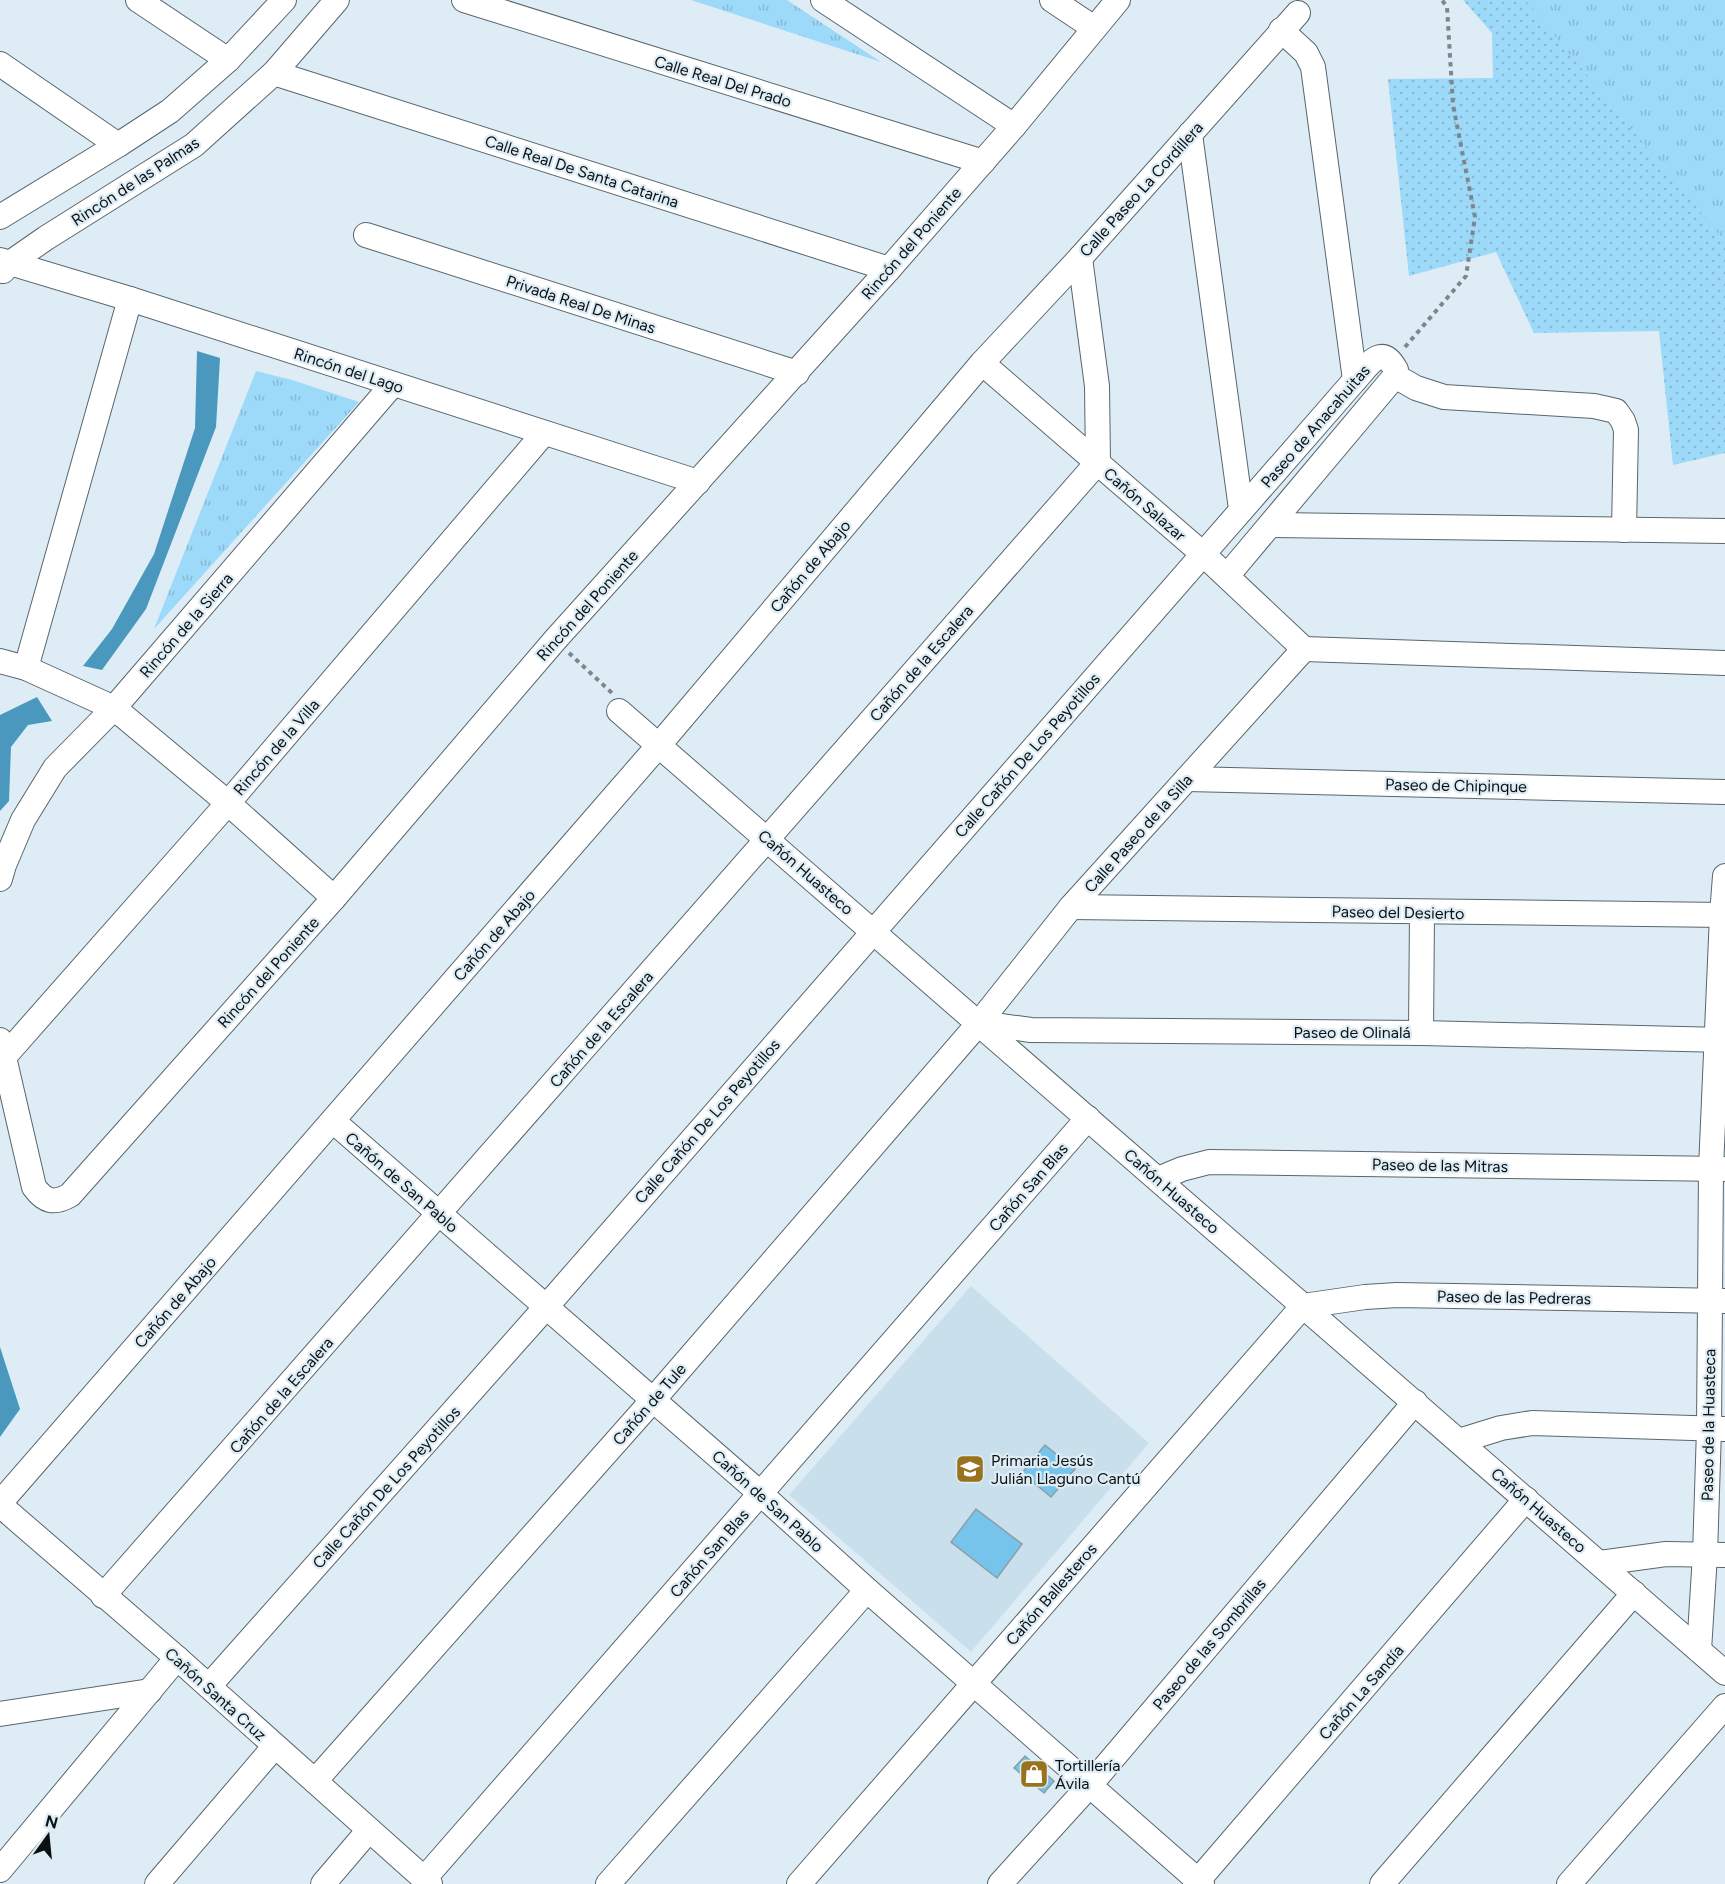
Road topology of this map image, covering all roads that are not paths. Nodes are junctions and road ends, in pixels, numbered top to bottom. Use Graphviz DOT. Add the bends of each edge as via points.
graph roads {
  1 [pos="138,0"];
  2 [pos="284,0"];
  3 [pos="337,0"];
  4 [pos="464,0"];
  5 [pos="823,0"];
  6 [pos="1052,0"];
  7 [pos="1118,0"];
  8 [pos="1298,13"];
  9 [pos="1094,28"];
  10 [pos="1281,30"];
  11 [pos="228,60"];
  12 [pos="0,64"];
  13 [pos="274,73"];
  14 [pos="1014,126"];
  15 [pos="1190,134"];
  16 [pos="118,145"];
  17 [pos="983,162"];
  18 [pos="0,217"];
  19 [pos="366,235"];
  20 [pos="1080,258"];
  21 [pos="3,266"];
  22 [pos="889,269"];
  23 [pos="130,299"];
  24 [pos="982,363"];
  25 [pos="1394,369"];
  26 [pos="797,373"];
  27 [pos="1355,380"];
  28 [pos="393,384"];
  29 [pos="544,433"];
  30 [pos="1098,462"];
  31 [pos="698,482"];
  32 [pos="1241,509"];
  33 [pos="1272,525"];
  34 [pos="1624,530"];
  35 [pos="1725,531"];
  36 [pos="1203,554"];
  37 [pos="1227,576"];
  38 [pos="1304,649"];
  39 [pos="0,661"];
  40 [pos="1725,663"];
  41 [pos="26,668"];
  42 [pos="114,708"];
  43 [pos="619,711"];
  44 [pos="659,745"];
  45 [pos="1187,779"];
  46 [pos="1725,792"];
  47 [pos="228,803"];
  48 [pos="766,838"];
  49 [pos="1725,876"];
  50 [pos="0,879"];
  51 [pos="334,898"];
  52 [pos="1071,907"];
  53 [pos="1422,913"];
  54 [pos="1723,915"];
  55 [pos="873,931"];
  56 [pos="979,1023"];
  57 [pos="1421,1033"];
  58 [pos="1720,1040"];
  59 [pos="2,1048"];
  60 [pos="1088,1118"];
  61 [pos="333,1121"];
  62 [pos="1718,1169"];
  63 [pos="1158,1179"];
  64 [pos="440,1215"];
  65 [pos="1718,1301"];
  66 [pos="1304,1306"];
  67 [pos="546,1307"];
  68 [pos="653,1400"];
  69 [pos="1415,1402"];
  70 [pos="1717,1429"];
  71 [pos="1459,1441"];
  72 [pos="761,1494"];
  73 [pos="1526,1500"];
  74 [pos="0,1504"];
  75 [pos="1715,1555"];
  76 [pos="1600,1563"];
  77 [pos="867,1590"];
  78 [pos="1634,1593"];
  79 [pos="103,1596"];
  80 [pos="1699,1650"];
  81 [pos="177,1658"];
  82 [pos="1725,1673"];
  83 [pos="974,1682"];
  84 [pos="209,1686"];
  85 [pos="150,1691"];
  86 [pos="1725,1706"];
  87 [pos="0,1714"];
  88 [pos="275,1746"];
  89 [pos="315,1781"];
  90 [pos="1090,1785"];
  91 [pos="369,1830"];
  92 [pos="0,1870"];
  93 [pos="427,1881"];
  94 [pos="1198,1883"];
  95 [pos="157,1884"];
  96 [pos="323,1884"];
  97 [pos="608,1884"];
  98 [pos="799,1884"];
  99 [pos="1000,1884"];
  100 [pos="1382,1884"];
  101 [pos="1569,1884"];
  1 -- 11 [label="street"];
  2 -- 11 [label="street"];
  3 -- 13 [label="street, Rincón de las Palmas"];
  4 -- 17 [label="street, Calle Real Del Prado"];
  5 -- 14 [label="street"];
  6 -- 9 [label="street"];
  7 -- 9 [label="street, Rincón del Poniente"];
  8 -- 10 [label="street, Calle Paseo La Cordillera"];
  9 -- 14 [label="street, Rincón del Poniente"];
  10 -- 15 [label="street, Calle Paseo La Cordillera"];
  10 -- 27 [label="street" via="1306,52 1313,67"];
  11 -- 16 [label="street" via="170,111"];
  12 -- 16 [label="street"];
  13 -- 21 [label="street, Rincón de las Palmas" via="194,145"];
  13 -- 22 [label="street, Calle Real De Santa Catarina"];
  14 -- 17 [label="street, Rincón del Poniente"];
  15 -- 20 [label="street, Calle Paseo La Cordillera"];
  15 -- 32 [label="street"];
  16 -- 18 [label="street"];
  17 -- 22 [label="street, Rincón del Poniente"];
  19 -- 26 [label="street, Privada Real De Minas"];
  20 -- 24 [label="street, Calle Paseo La Cordillera"];
  20 -- 30 [label="street" via="1097,386"];
  21 -- 23 [label="street, Rincón del Lago"];
  22 -- 26 [label="street, Rincón del Poniente"];
  23 -- 28 [label="street, Rincón del Lago"];
  23 -- 41 [label="street"];
  24 -- 30 [label="street, Cañón Salazar"];
  24 -- 44 [label="street, Cañón de Abajo"];
  25 -- 27 [label="street, Paseo de Anacahuitas" via="1387,358 1378,357"];
  25 -- 33 [label="street, Paseo de Anacahuitas"];
  25 -- 34 [label="street" via="1416,388 1444,397 1594,406 1616,411 1626,430"];
  26 -- 31 [label="street, Rincón del Poniente"];
  27 -- 32 [label="street, Paseo de Anacahuitas"];
  28 -- 29 [label="street, Rincón del Lago"];
  28 -- 42 [label="street, Rincón de la Sierra"];
  29 -- 31 [label="street, Rincón del Lago"];
  29 -- 47 [label="street, Rincón de la Villa"];
  30 -- 36 [label="street, Cañón Salazar"];
  30 -- 48 [label="street, Cañón de la Escalera"];
  31 -- 51 [label="street, Rincón del Poniente" via="555,640"];
  32 -- 36 [label="street, Paseo de Anacahuitas"];
  33 -- 34 [label="street"];
  33 -- 37 [label="street, Paseo de Anacahuitas"];
  34 -- 35 [label="street"];
  36 -- 37 [label="street, Cañón Salazar"];
  36 -- 55 [label="street, Calle Cañón De Los Peyotillos"];
  37 -- 38 [label="street, Cañón Salazar"];
  38 -- 40 [label="street"];
  38 -- 45 [label="street, Calle Paseo de la Silla"];
  39 -- 41 [label="street"];
  41 -- 42 [label="street"];
  42 -- 47 [label="street"];
  42 -- 50 [label="street, Rincón de la Sierra" via="55,768 23,820"];
  43 -- 44 [label="street, Cañón Huasteco"];
  44 -- 48 [label="street, Cañón Huasteco"];
  44 -- 61 [label="street, Cañón de Abajo"];
  45 -- 46 [label="street, Paseo de Chipinque"];
  45 -- 52 [label="street, Calle Paseo de la Silla"];
  47 -- 51 [label="street"];
  47 -- 59 [label="street, Rincón de la Villa"];
  48 -- 55 [label="street, Cañón Huasteco"];
  48 -- 64 [label="street, Cañón de la Escalera"];
  49 -- 54 [label="street, Paseo de la Huasteca"];
  51 -- 59 [label="street, Rincón del Poniente" via="70,1195 62,1199 41,1196 34,1186"];
  52 -- 53 [label="street, Paseo del Desierto"];
  52 -- 56 [label="street, Calle Paseo de la Silla"];
  53 -- 54 [label="street, Paseo del Desierto"];
  53 -- 57 [label="street"];
  54 -- 58 [label="street, Paseo de la Huasteca"];
  55 -- 56 [label="street, Cañón Huasteco"];
  55 -- 67 [label="street, Calle Cañón De Los Peyotillos"];
  56 -- 57 [label="street, Paseo de Olinalá" via="1031,1030"];
  56 -- 60 [label="street, Cañón Huasteco"];
  56 -- 68 [label="street, Cañón de Tule"];
  57 -- 58 [label="street, Paseo de Olinalá"];
  58 -- 62 [label="street, Paseo de la Huasteca"];
  60 -- 63 [label="street, Cañón Huasteco"];
  60 -- 72 [label="street, Cañón San Blas"];
  61 -- 64 [label="street, Cañón de San Pablo"];
  61 -- 74 [label="street, Cañón de Abajo"];
  62 -- 63 [label="street, Paseo de las Mitras" via="1209,1162"];
  62 -- 65 [label="street, Paseo de la Huasteca"];
  63 -- 66 [label="street, Cañón Huasteco"];
  64 -- 67 [label="street, Cañón de San Pablo"];
  64 -- 79 [label="street, Cañón de la Escalera"];
  65 -- 66 [label="street, Paseo de las Pedreras" via="1397,1294"];
  65 -- 70 [label="street, Paseo de la Huasteca"];
  66 -- 69 [label="street, Cañón Huasteco"];
  66 -- 83 [label="street, Cañón Ballesteros"];
  67 -- 68 [label="street, Cañón de San Pablo"];
  67 -- 84 [label="street, Calle Cañón De Los Peyotillos"];
  68 -- 72 [label="street, Cañón de San Pablo"];
  68 -- 89 [label="street, Cañón de Tule"];
  69 -- 71 [label="street, Cañón Huasteco"];
  69 -- 90 [label="street, Paseo de las Sombrillas"];
  70 -- 71 [label="street" via="1532,1423"];
  70 -- 75 [label="street, Paseo de la Huasteca"];
  71 -- 73 [label="street, Cañón Huasteco"];
  72 -- 77 [label="street, Cañón de San Pablo"];
  72 -- 93 [label="street, Cañón San Blas"];
  73 -- 76 [label="street, Cañón Huasteco"];
  73 -- 94 [label="street, Cañón La Sandía"];
  74 -- 79 [label="street, Cañón Santa Cruz"];
  75 -- 76 [label="street" via="1666,1554"];
  75 -- 80 [label="street, Paseo de la Huasteca"];
  76 -- 78 [label="street, Cañón Huasteco"];
  77 -- 83 [label="street, Cañón de San Pablo"];
  77 -- 97 [label="street"];
  78 -- 80 [label="street, Cañón Huasteco"];
  78 -- 100 [label="street"];
  79 -- 81 [label="street, Cañón Santa Cruz"];
  80 -- 82 [label="street, Cañón Huasteco"];
  81 -- 84 [label="street, Cañón Santa Cruz"];
  81 -- 85 [label="street"];
  83 -- 90 [label="street, Cañón de San Pablo"];
  83 -- 98 [label="street, Cañón Ballesteros"];
  84 -- 88 [label="street, Cañón Santa Cruz"];
  85 -- 87 [label="street"];
  85 -- 92 [label="street"];
  86 -- 101 [label="street"];
  88 -- 89 [label="street, Cañón Santa Cruz"];
  88 -- 95 [label="street"];
  89 -- 91 [label="street, Cañón Santa Cruz"];
  90 -- 94 [label="street, Cañón de San Pablo"];
  90 -- 99 [label="street, Paseo de las Sombrillas"];
  91 -- 93 [label="street, Cañón Santa Cruz"];
  91 -- 96 [label="street"];
}
